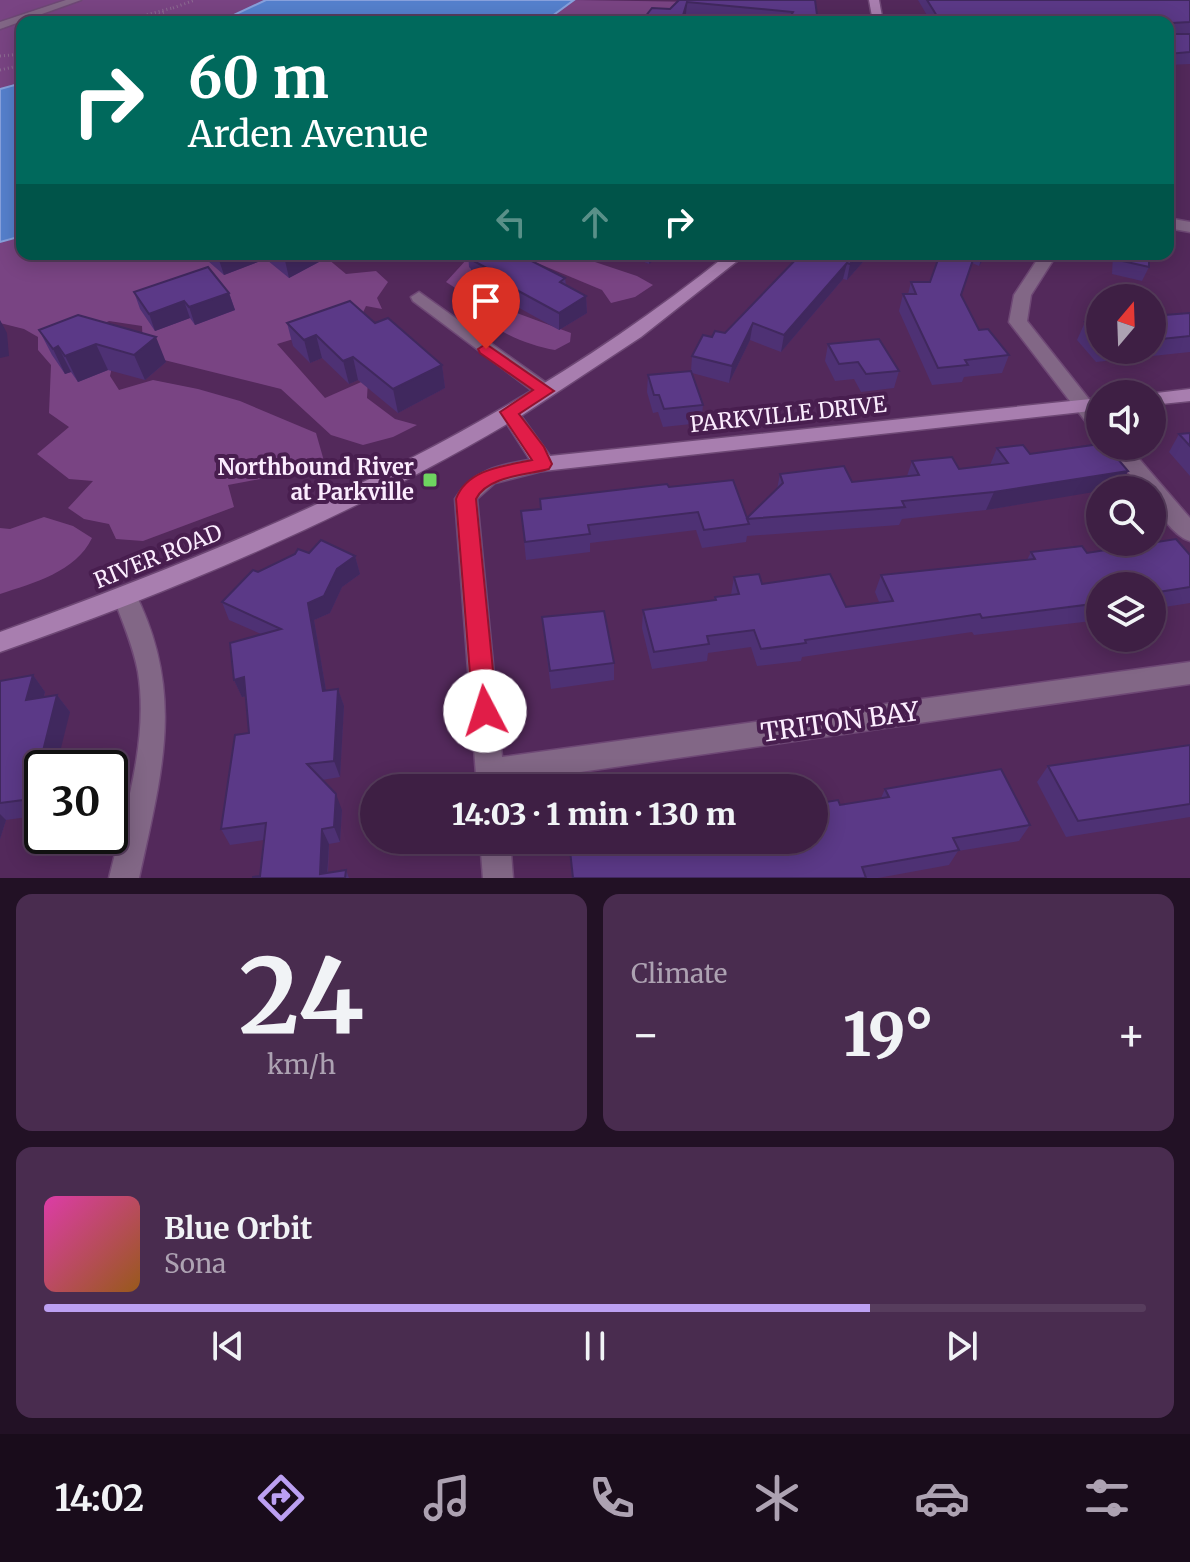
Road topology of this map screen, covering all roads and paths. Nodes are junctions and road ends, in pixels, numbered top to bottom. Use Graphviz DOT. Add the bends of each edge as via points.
graph roads {
  1 [pos="76,0"];
  2 [pos="195,0"];
  3 [pos="172,8"];
  4 [pos="29,16"];
  5 [pos="142,16"];
  6 [pos="157,16"];
  7 [pos="731,260"];
  8 [pos="1045,260"];
  9 [pos="419,297"];
  10 [pos="545,391"];
  11 [pos="1190,395"];
  12 [pos="1166,398"];
  13 [pos="1086,399"];
  14 [pos="1086,406"];
  15 [pos="508,412"];
  16 [pos="1129,460"];
  17 [pos="543,464"];
  18 [pos="1190,533"];
  19 [pos="125,596"];
  20 [pos="0,642"];
  21 [pos="1190,673"];
  22 [pos="490,774"];
  23 [pos="530,774"];
  24 [pos="496,854"];
  25 [pos="124,878"];
  26 [pos="498,878"];
  1 -- 4 [label="street"];
  2 -- 3 [label="path"];
  3 -- 5 [label="path"];
  3 -- 6 [label="path"];
  7 -- 10 [label="street, RIVER ROAD"];
  8 -- 13 [label="street" via="1015,310 1018,322"];
  9 -- 10 [label="street"];
  10 -- 15 [label="street, RIVER ROAD"];
  11 -- 12 [label="street"];
  14 -- 17 [label="street, PARKVILLE DRIVE"];
  15 -- 17 [label="street"];
  15 -- 19 [label="street, RIVER ROAD" via="353,499"];
  16 -- 18 [label="street"];
  17 -- 22 [label="street" via="479,482 466,499"];
  19 -- 20 [label="street, RIVER ROAD"];
  19 -- 25 [label="street" via="145,649 151,736"];
  21 -- 23 [label="street, TRITON BAY"];
  24 -- 26 [label="street"];
}
